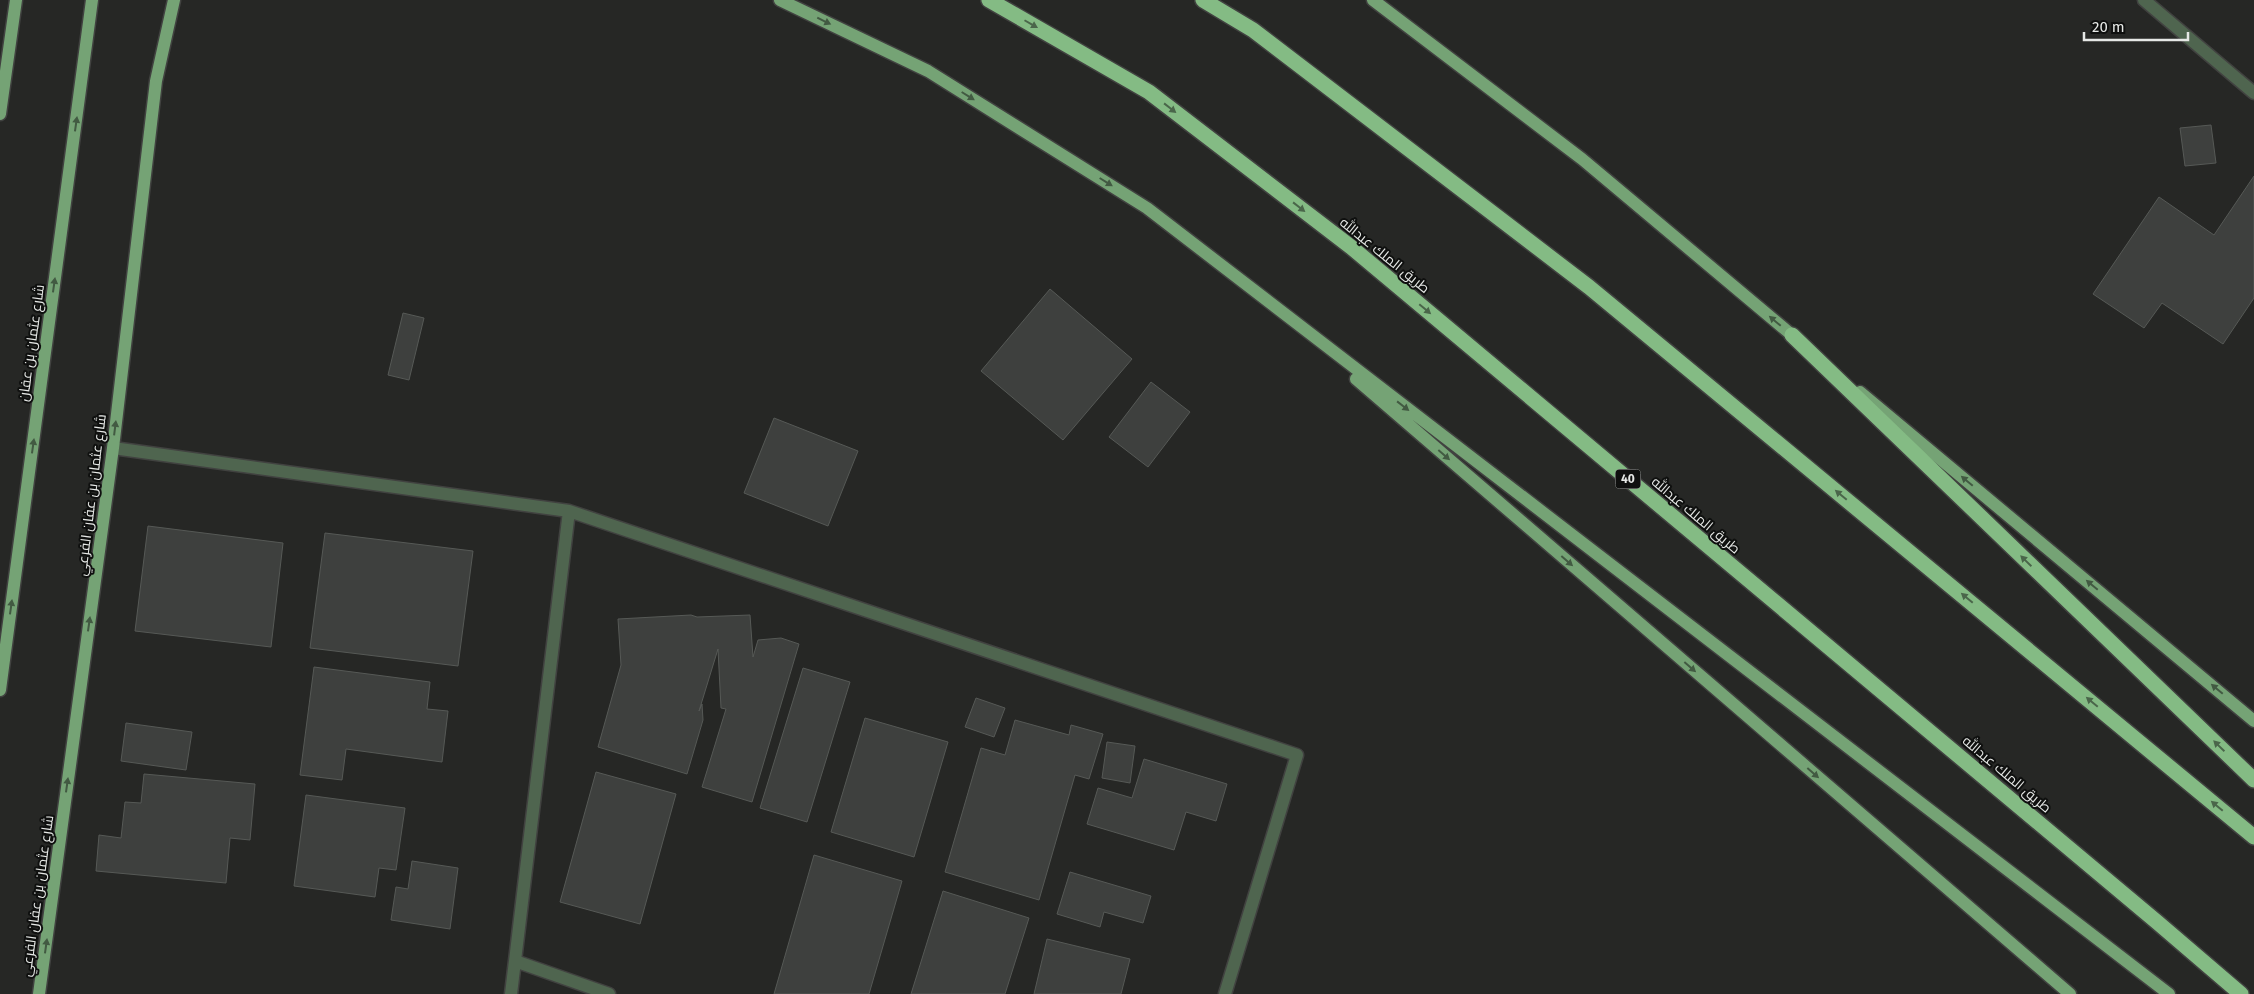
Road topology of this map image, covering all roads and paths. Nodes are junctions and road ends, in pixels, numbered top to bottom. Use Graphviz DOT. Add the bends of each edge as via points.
graph roads {
  1 [pos="16,0"];
  2 [pos="92,0"];
  3 [pos="174,0"];
  4 [pos="780,0"];
  5 [pos="989,0"];
  6 [pos="1203,0"];
  7 [pos="1373,0"];
  8 [pos="2144,0"];
  9 [pos="2254,93"];
  10 [pos="0,114"];
  11 [pos="1248,286"];
  12 [pos="1792,335"];
  13 [pos="113,448"];
  14 [pos="569,510"];
  15 [pos="0,690"];
  16 [pos="2254,720"];
  17 [pos="2254,780"];
  18 [pos="2254,837"];
  19 [pos="515,961"];
  20 [pos="39,994"];
  21 [pos="511,994"];
  22 [pos="609,994"];
  23 [pos="1225,994"];
  24 [pos="2070,994"];
  25 [pos="2169,994"];
  26 [pos="2241,994"];
  1 -- 10 [label="main road"];
  15 -- 2 [label="main road, شارع عثمان بن عفان, one-way"];
  13 -- 3 [label="main road, شارع عثمان بن عفان الفرعي, one-way" via="156,81"];
  4 -- 11 [label="main road, one-way" via="928,71 1147,208"];
  5 -- 26 [label="highway, طريق الملك عبدالله / 40, one-way" via="1149,92 1351,247"];
  18 -- 6 [label="highway, one-way" via="1589,287 1253,30"];
  12 -- 7 [label="main road, one-way" via="1582,159"];
  8 -- 9 [label="street"];
  11 -- 24 [label="main road, one-way"];
  11 -- 25 [label="main road, one-way"];
  16 -- 12 [label="main road, one-way"];
  17 -- 12 [label="highway, one-way"];
  13 -- 14 [label="street"];
  20 -- 13 [label="main road, شارع عثمان بن عفان الفرعي, one-way"];
  14 -- 19 [label="street"];
  14 -- 23 [label="street" via="1297,754"];
  19 -- 21 [label="street"];
  19 -- 22 [label="street"];
}
